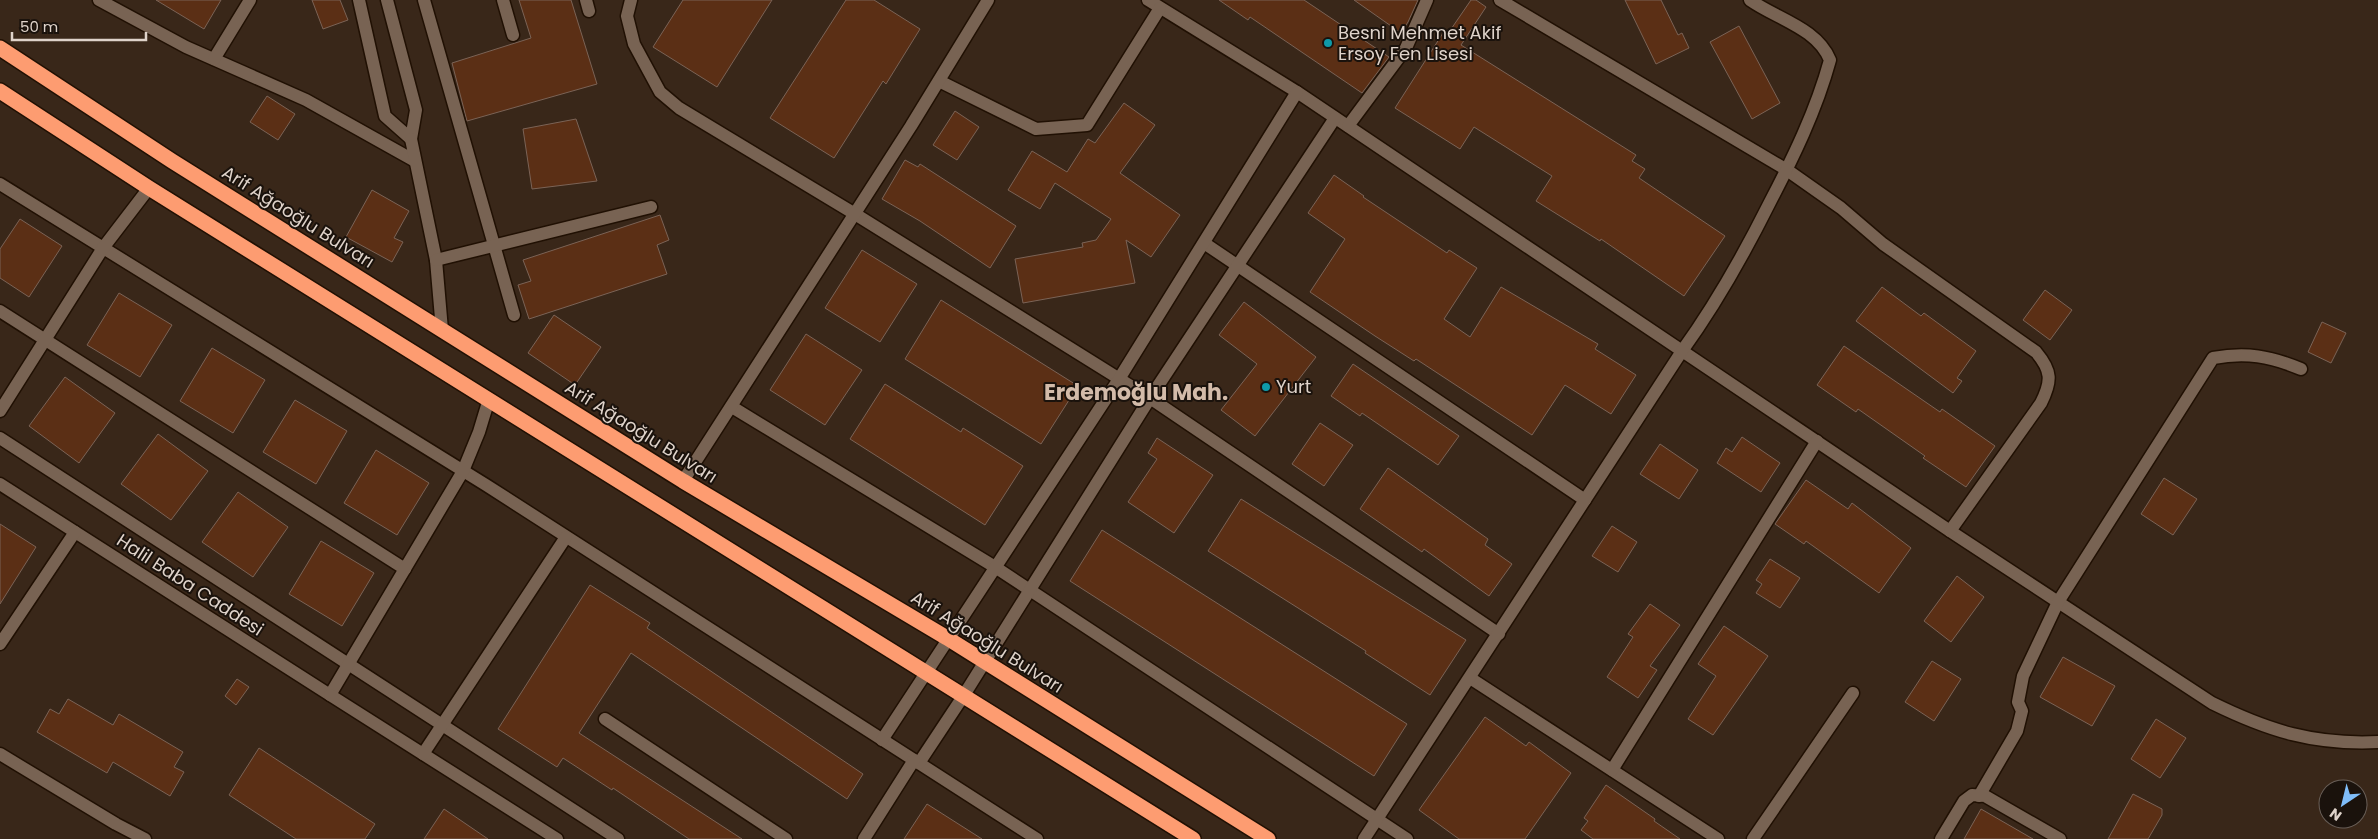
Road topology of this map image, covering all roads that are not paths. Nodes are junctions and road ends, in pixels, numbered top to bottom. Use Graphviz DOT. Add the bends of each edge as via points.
graph roads {
  1 [pos="99,0"];
  2 [pos="250,0"];
  3 [pos="360,0"];
  4 [pos="387,0"];
  5 [pos="424,0"];
  6 [pos="503,0"];
  7 [pos="632,0"];
  8 [pos="988,0"];
  9 [pos="1148,0"];
  10 [pos="1427,0"];
  11 [pos="1500,0"];
  12 [pos="1750,0"];
  13 [pos="1160,8"];
  14 [pos="513,35"];
  15 [pos="0,48"];
  16 [pos="214,59"];
  17 [pos="939,81"];
  18 [pos="0,91"];
  19 [pos="1297,92"];
  20 [pos="1335,118"];
  21 [pos="1348,126"];
  22 [pos="411,139"];
  23 [pos="415,161"];
  24 [pos="1787,170"];
  25 [pos="0,184"];
  26 [pos="149,188"];
  27 [pos="651,207"];
  28 [pos="855,214"];
  29 [pos="1204,243"];
  30 [pos="494,246"];
  31 [pos="102,248"];
  32 [pos="436,260"];
  33 [pos="1238,265"];
  34 [pos="0,311"];
  35 [pos="514,314"];
  36 [pos="442,330"];
  37 [pos="45,340"];
  38 [pos="1682,351"];
  39 [pos="2301,369"];
  40 [pos="1119,379"];
  41 [pos="1150,398"];
  42 [pos="489,399"];
  43 [pos="732,407"];
  44 [pos="0,411"];
  45 [pos="1817,441"];
  46 [pos="2,442"];
  47 [pos="463,471"];
  48 [pos="683,481"];
  49 [pos="0,484"];
  50 [pos="1585,500"];
  51 [pos="1950,531"];
  52 [pos="75,532"];
  53 [pos="566,536"];
  54 [pos="995,567"];
  55 [pos="405,569"];
  56 [pos="1029,591"];
  57 [pos="2058,602"];
  58 [pos="1499,634"];
  59 [pos="947,638"];
  60 [pos="0,644"];
  61 [pos="985,662"];
  62 [pos="349,664"];
  63 [pos="928,672"];
  64 [pos="1470,678"];
  65 [pos="1853,693"];
  66 [pos="330,695"];
  67 [pos="964,695"];
  68 [pos="605,719"];
  69 [pos="442,725"];
  70 [pos="882,740"];
  71 [pos="2378,742"];
  72 [pos="0,754"];
  73 [pos="424,754"];
  74 [pos="916,762"];
  75 [pos="1612,770"];
  76 [pos="1979,796"];
  77 [pos="1377,819"];
  78 [pos="145,839"];
  79 [pos="557,839"];
  80 [pos="618,839"];
  81 [pos="786,839"];
  82 [pos="864,839"];
  83 [pos="1037,839"];
  84 [pos="1193,839"];
  85 [pos="1268,839"];
  86 [pos="1364,839"];
  87 [pos="1407,839"];
  88 [pos="1718,839"];
  89 [pos="1753,839"];
  90 [pos="1941,839"];
  91 [pos="2060,839"];
  1 -- 16 [label="street"];
  2 -- 16 [label="street"];
  3 -- 22 [label="street" via="385,116"];
  4 -- 22 [label="street" via="416,110"];
  5 -- 30 [label="street"];
  6 -- 14 [label="street"];
  7 -- 28 [label="street" via="627,16 634,44 660,92 679,108"];
  8 -- 17 [label="street"];
  9 -- 13 [label="street"];
  10 -- 21 [label="street" via="1406,48"];
  11 -- 24 [label="street"];
  12 -- 24 [label="street" via="1811,34 1825,47 1830,60"];
  13 -- 17 [label="street" via="1086,125 1036,129"];
  13 -- 19 [label="street"];
  15 -- 36 [label="highway, Arif Ağaoğlu Bulvarı" via="172,161"];
  16 -- 23 [label="street" via="306,100"];
  17 -- 28 [label="street"];
  18 -- 26 [label="highway"];
  19 -- 20 [label="street"];
  19 -- 29 [label="street"];
  20 -- 21 [label="street"];
  20 -- 33 [label="street"];
  21 -- 38 [label="street"];
  22 -- 23 [label="street"];
  23 -- 32 [label="street"];
  24 -- 38 [label="street" via="1713,308"];
  24 -- 51 [label="street" via="1841,208 1883,244 2036,352 2046,364 2048,389 2041,403"];
  25 -- 31 [label="street"];
  26 -- 31 [label="street"];
  26 -- 42 [label="highway"];
  27 -- 30 [label="street"];
  28 -- 40 [label="street"];
  28 -- 43 [label="street"];
  29 -- 33 [label="street"];
  29 -- 40 [label="street"];
  30 -- 32 [label="street"];
  30 -- 35 [label="street"];
  31 -- 37 [label="street"];
  31 -- 47 [label="street"];
  32 -- 36 [label="street"];
  33 -- 41 [label="street"];
  33 -- 50 [label="street"];
  34 -- 37 [label="street"];
  36 -- 48 [label="highway, Arif Ağaoğlu Bulvarı"];
  37 -- 44 [label="street"];
  37 -- 55 [label="street"];
  38 -- 45 [label="street"];
  38 -- 50 [label="street"];
  39 -- 57 [label="street" via="2274,358 2228,355 2213,358"];
  40 -- 41 [label="street"];
  40 -- 54 [label="street"];
  41 -- 56 [label="street"];
  41 -- 58 [label="street"];
  42 -- 47 [label="street"];
  42 -- 63 [label="highway"];
  43 -- 48 [label="street"];
  43 -- 54 [label="street"];
  45 -- 51 [label="street"];
  45 -- 75 [label="street"];
  46 -- 62 [label="street, Halil Baba Caddesi"];
  47 -- 53 [label="street"];
  47 -- 55 [label="street"];
  48 -- 59 [label="highway, Arif Ağaoğlu Bulvarı"];
  49 -- 52 [label="street, Halil Baba Caddesi"];
  50 -- 58 [label="street"];
  51 -- 57 [label="street"];
  52 -- 60 [label="street"];
  52 -- 66 [label="street, Halil Baba Caddesi"];
  53 -- 69 [label="street"];
  53 -- 70 [label="street"];
  54 -- 56 [label="street"];
  54 -- 59 [label="street"];
  55 -- 62 [label="street"];
  56 -- 61 [label="street"];
  56 -- 77 [label="street"];
  57 -- 71 [label="street" via="2212,703 2249,721 2295,736 2326,741"];
  57 -- 76 [label="street" via="2023,676 2018,702 2022,711 2017,731"];
  58 -- 64 [label="street"];
  59 -- 61 [label="highway, Arif Ağaoğlu Bulvarı"];
  59 -- 63 [label="street"];
  61 -- 67 [label="street"];
  61 -- 85 [label="highway, Arif Ağaoğlu Bulvarı"];
  62 -- 66 [label="street"];
  62 -- 69 [label="street, Halil Baba Caddesi"];
  63 -- 67 [label="highway"];
  63 -- 70 [label="street"];
  64 -- 75 [label="street"];
  64 -- 77 [label="street"];
  65 -- 89 [label="street"];
  66 -- 73 [label="street, Halil Baba Caddesi"];
  67 -- 74 [label="street"];
  67 -- 84 [label="highway"];
  68 -- 81 [label="street"];
  69 -- 73 [label="street"];
  69 -- 80 [label="street, Halil Baba Caddesi"];
  70 -- 74 [label="street"];
  72 -- 78 [label="street"];
  73 -- 79 [label="street, Halil Baba Caddesi"];
  74 -- 82 [label="street"];
  74 -- 83 [label="street"];
  75 -- 88 [label="street"];
  76 -- 90 [label="street" via="1972,795 1964,801"];
  76 -- 91 [label="street" via="1985,796"];
  77 -- 86 [label="street"];
  77 -- 87 [label="street"];
}
